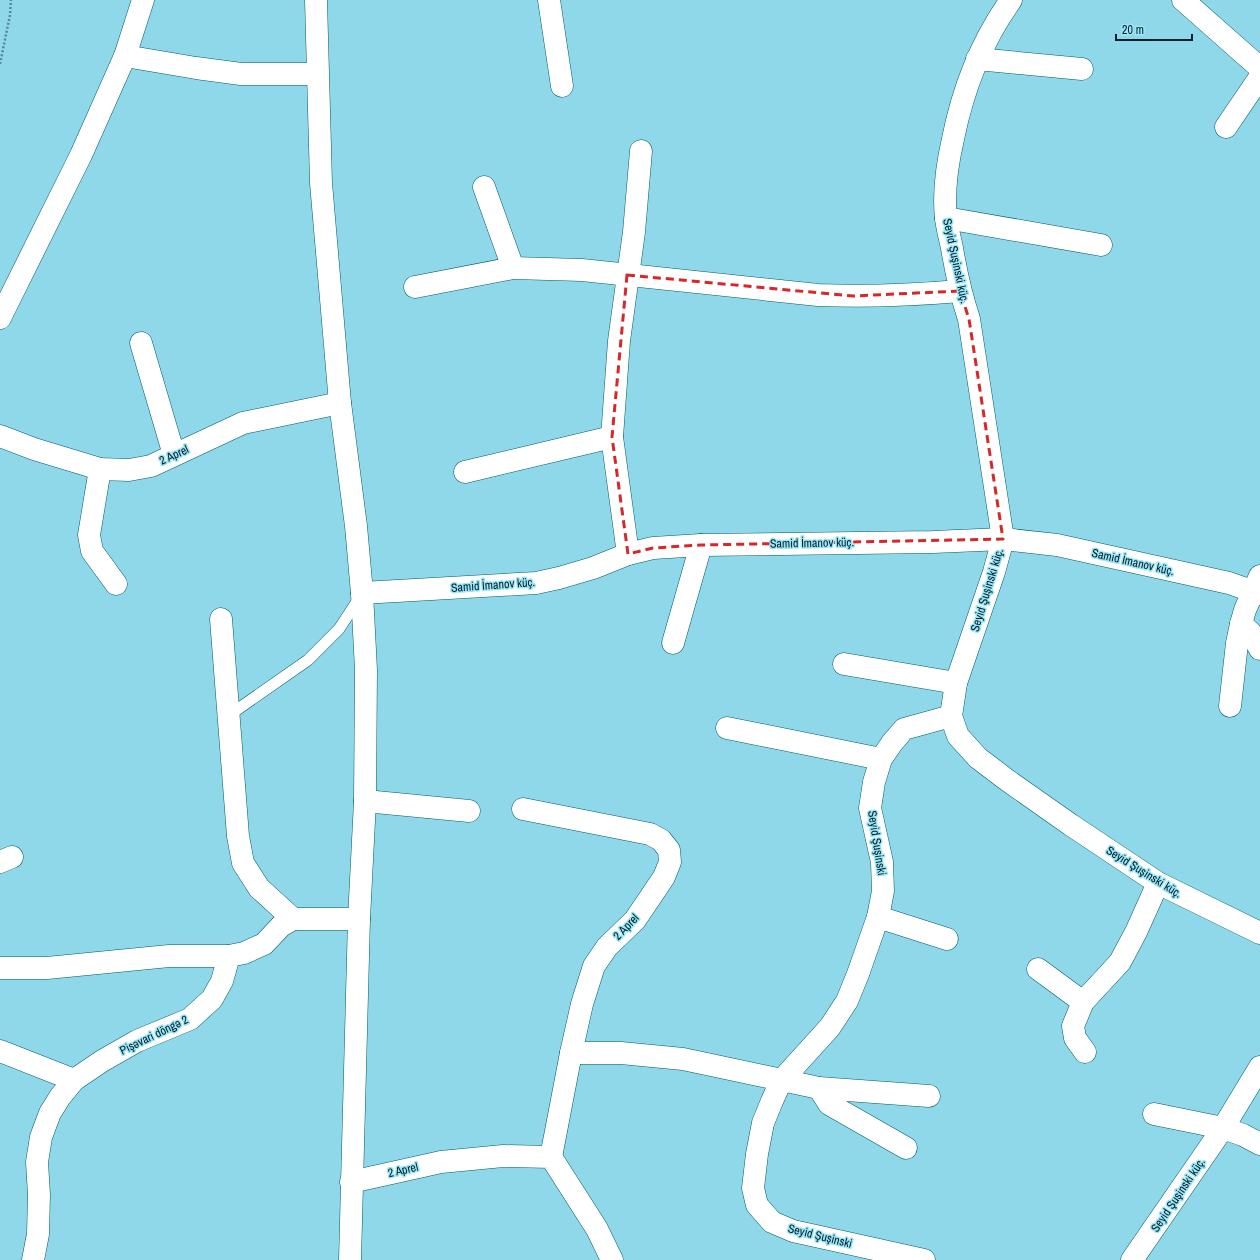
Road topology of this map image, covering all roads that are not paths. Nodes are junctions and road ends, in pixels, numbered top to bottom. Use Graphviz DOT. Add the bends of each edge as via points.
graph roads {
  1 [pos="143,0"];
  2 [pos="316,0"];
  3 [pos="549,0"];
  4 [pos="1011,0"];
  5 [pos="1183,0"];
  6 [pos="125,56"];
  7 [pos="977,59"];
  8 [pos="1260,68"];
  9 [pos="1082,69"];
  10 [pos="317,74"];
  11 [pos="1260,78"];
  12 [pos="562,86"];
  13 [pos="1226,128"];
  14 [pos="641,151"];
  15 [pos="484,187"];
  16 [pos="946,218"];
  17 [pos="1101,245"];
  18 [pos="513,268"];
  19 [pos="627,275"];
  20 [pos="415,288"];
  21 [pos="960,291"];
  22 [pos="0,318"];
  23 [pos="141,343"];
  24 [pos="340,402"];
  25 [pos="612,437"];
  26 [pos="2,441"];
  27 [pos="174,455"];
  28 [pos="100,469"];
  29 [pos="465,472"];
  30 [pos="1003,539"];
  31 [pos="701,545"];
  32 [pos="628,554"];
  33 [pos="116,584"];
  34 [pos="1258,587"];
  35 [pos="362,593"];
  36 [pos="221,619"];
  37 [pos="1241,624"];
  38 [pos="673,643"];
  39 [pos="1260,649"];
  40 [pos="844,664"];
  41 [pos="956,683"];
  42 [pos="1230,706"];
  43 [pos="228,716"];
  44 [pos="951,716"];
  45 [pos="727,728"];
  46 [pos="881,759"];
  47 [pos="365,801"];
  48 [pos="523,809"];
  49 [pos="469,811"];
  50 [pos="1158,883"];
  51 [pos="878,917"];
  52 [pos="293,919"];
  53 [pos="359,919"];
  54 [pos="1260,933"];
  55 [pos="947,939"];
  56 [pos="229,956"];
  57 [pos="0,968"];
  58 [pos="1038,969"];
  59 [pos="1083,1002"];
  60 [pos="0,1051"];
  61 [pos="1086,1052"];
  62 [pos="571,1053"];
  63 [pos="1260,1067"];
  64 [pos="74,1080"];
  65 [pos="781,1080"];
  66 [pos="819,1088"];
  67 [pos="929,1096"];
  68 [pos="1154,1114"];
  69 [pos="1223,1128"];
  70 [pos="1260,1144"];
  71 [pos="906,1148"];
  72 [pos="551,1157"];
  73 [pos="352,1182"];
  74 [pos="33,1260"];
  75 [pos="350,1260"];
  76 [pos="612,1260"];
  77 [pos="924,1260"];
  78 [pos="1132,1260"];
  1 -- 6 [label="street"];
  2 -- 10 [label="street"];
  3 -- 12 [label="street"];
  4 -- 7 [label="street, Seyid Şuşinski küç." via="986,39"];
  5 -- 8 [label="street"];
  6 -- 10 [label="street" via="241,74"];
  6 -- 22 [label="street" via="81,155"];
  7 -- 9 [label="street"];
  7 -- 16 [label="street, Seyid Şuşinski küç." via="958,112 948,158 945,183"];
  10 -- 24 [label="street" via="321,183"];
  11 -- 13 [label="street"];
  14 -- 19 [label="street" via="634,232"];
  15 -- 18 [label="street"];
  16 -- 17 [label="street"];
  16 -- 21 [label="street, Seyid Şuşinski küç."];
  18 -- 19 [label="street" via="582,270"];
  18 -- 20 [label="street"];
  19 -- 21 [label="street" via="818,295 894,296"];
  19 -- 25 [label="street" via="618,341"];
  21 -- 30 [label="street, Seyid Şuşinski küç." via="969,319"];
  23 -- 27 [label="street"];
  24 -- 27 [label="street, 2 Aprel" via="243,424"];
  24 -- 35 [label="street"];
  25 -- 29 [label="street"];
  25 -- 32 [label="street"];
  26 -- 28 [label="street, 2 Aprel"];
  27 -- 28 [label="street, 2 Aprel" via="151,466 129,470"];
  28 -- 33 [label="street" via="89,534 92,551"];
  30 -- 31 [label="street, Samid İmanov küç."];
  30 -- 34 [label="street, Samid İmanov küç." via="1057,545 1229,583"];
  30 -- 41 [label="street, Seyid Şuşinski küç."];
  31 -- 32 [label="street, Samid İmanov küç." via="653,548"];
  31 -- 38 [label="street"];
  32 -- 35 [label="street, Samid İmanov küç." via="593,568 536,583"];
  34 -- 37 [label="street"];
  35 -- 43 [label="lane" via="339,629 308,660"];
  35 -- 47 [label="street" via="366,670"];
  36 -- 43 [label="street"];
  37 -- 39 [label="street" via="1251,633"];
  37 -- 42 [label="street"];
  40 -- 41 [label="street"];
  41 -- 44 [label="street, Seyid Şuşinski küç."];
  43 -- 52 [label="street" via="238,836 244,863 259,888"];
  44 -- 46 [label="street, Seyid Şuşinski" via="904,730"];
  44 -- 50 [label="street, Seyid Şuşinski küç." via="958,736 978,758"];
  45 -- 46 [label="street"];
  46 -- 51 [label="street, Seyid Şuşinski" via="870,808 882,862 883,891"];
  47 -- 49 [label="street"];
  47 -- 53 [label="street"];
  48 -- 62 [label="street, 2 Aprel" via="650,834 661,840 669,850 670,862 664,877 635,920 607,947 594,966"];
  50 -- 54 [label="street, Seyid Şuşinski küç."];
  50 -- 59 [label="street" via="1120,962"];
  51 -- 55 [label="street"];
  51 -- 65 [label="street, Seyid Şuşinski" via="847,1001 830,1027"];
  52 -- 53 [label="street"];
  52 -- 56 [label="street" via="264,944 244,953"];
  53 -- 73 [label="street"];
  56 -- 57 [label="street" via="169,956 47,968"];
  56 -- 64 [label="street, Pişəvari döngə 2" via="222,981 212,999 190,1019 137,1041"];
  58 -- 59 [label="street"];
  59 -- 61 [label="street" via="1073,1026 1075,1038"];
  60 -- 64 [label="street"];
  62 -- 65 [label="street" via="621,1053 683,1059"];
  62 -- 72 [label="street, 2 Aprel"];
  63 -- 69 [label="street, Seyid Şuşinski küç."];
  64 -- 74 [label="street, Pişəvari döngə 2" via="50,1113 41,1138 37,1162 38,1234"];
  65 -- 66 [label="street"];
  65 -- 77 [label="street, Seyid Şuşinski" via="763,1123 753,1188 757,1205 772,1222 792,1231"];
  66 -- 67 [label="street"];
  66 -- 71 [label="street" via="829,1104"];
  68 -- 69 [label="street"];
  69 -- 70 [label="street"];
  69 -- 78 [label="street, Seyid Şuşinski küç."];
  72 -- 73 [label="street, 2 Aprel" via="503,1156 441,1162"];
  72 -- 76 [label="street" via="597,1229"];
  73 -- 75 [label="street"];
}
